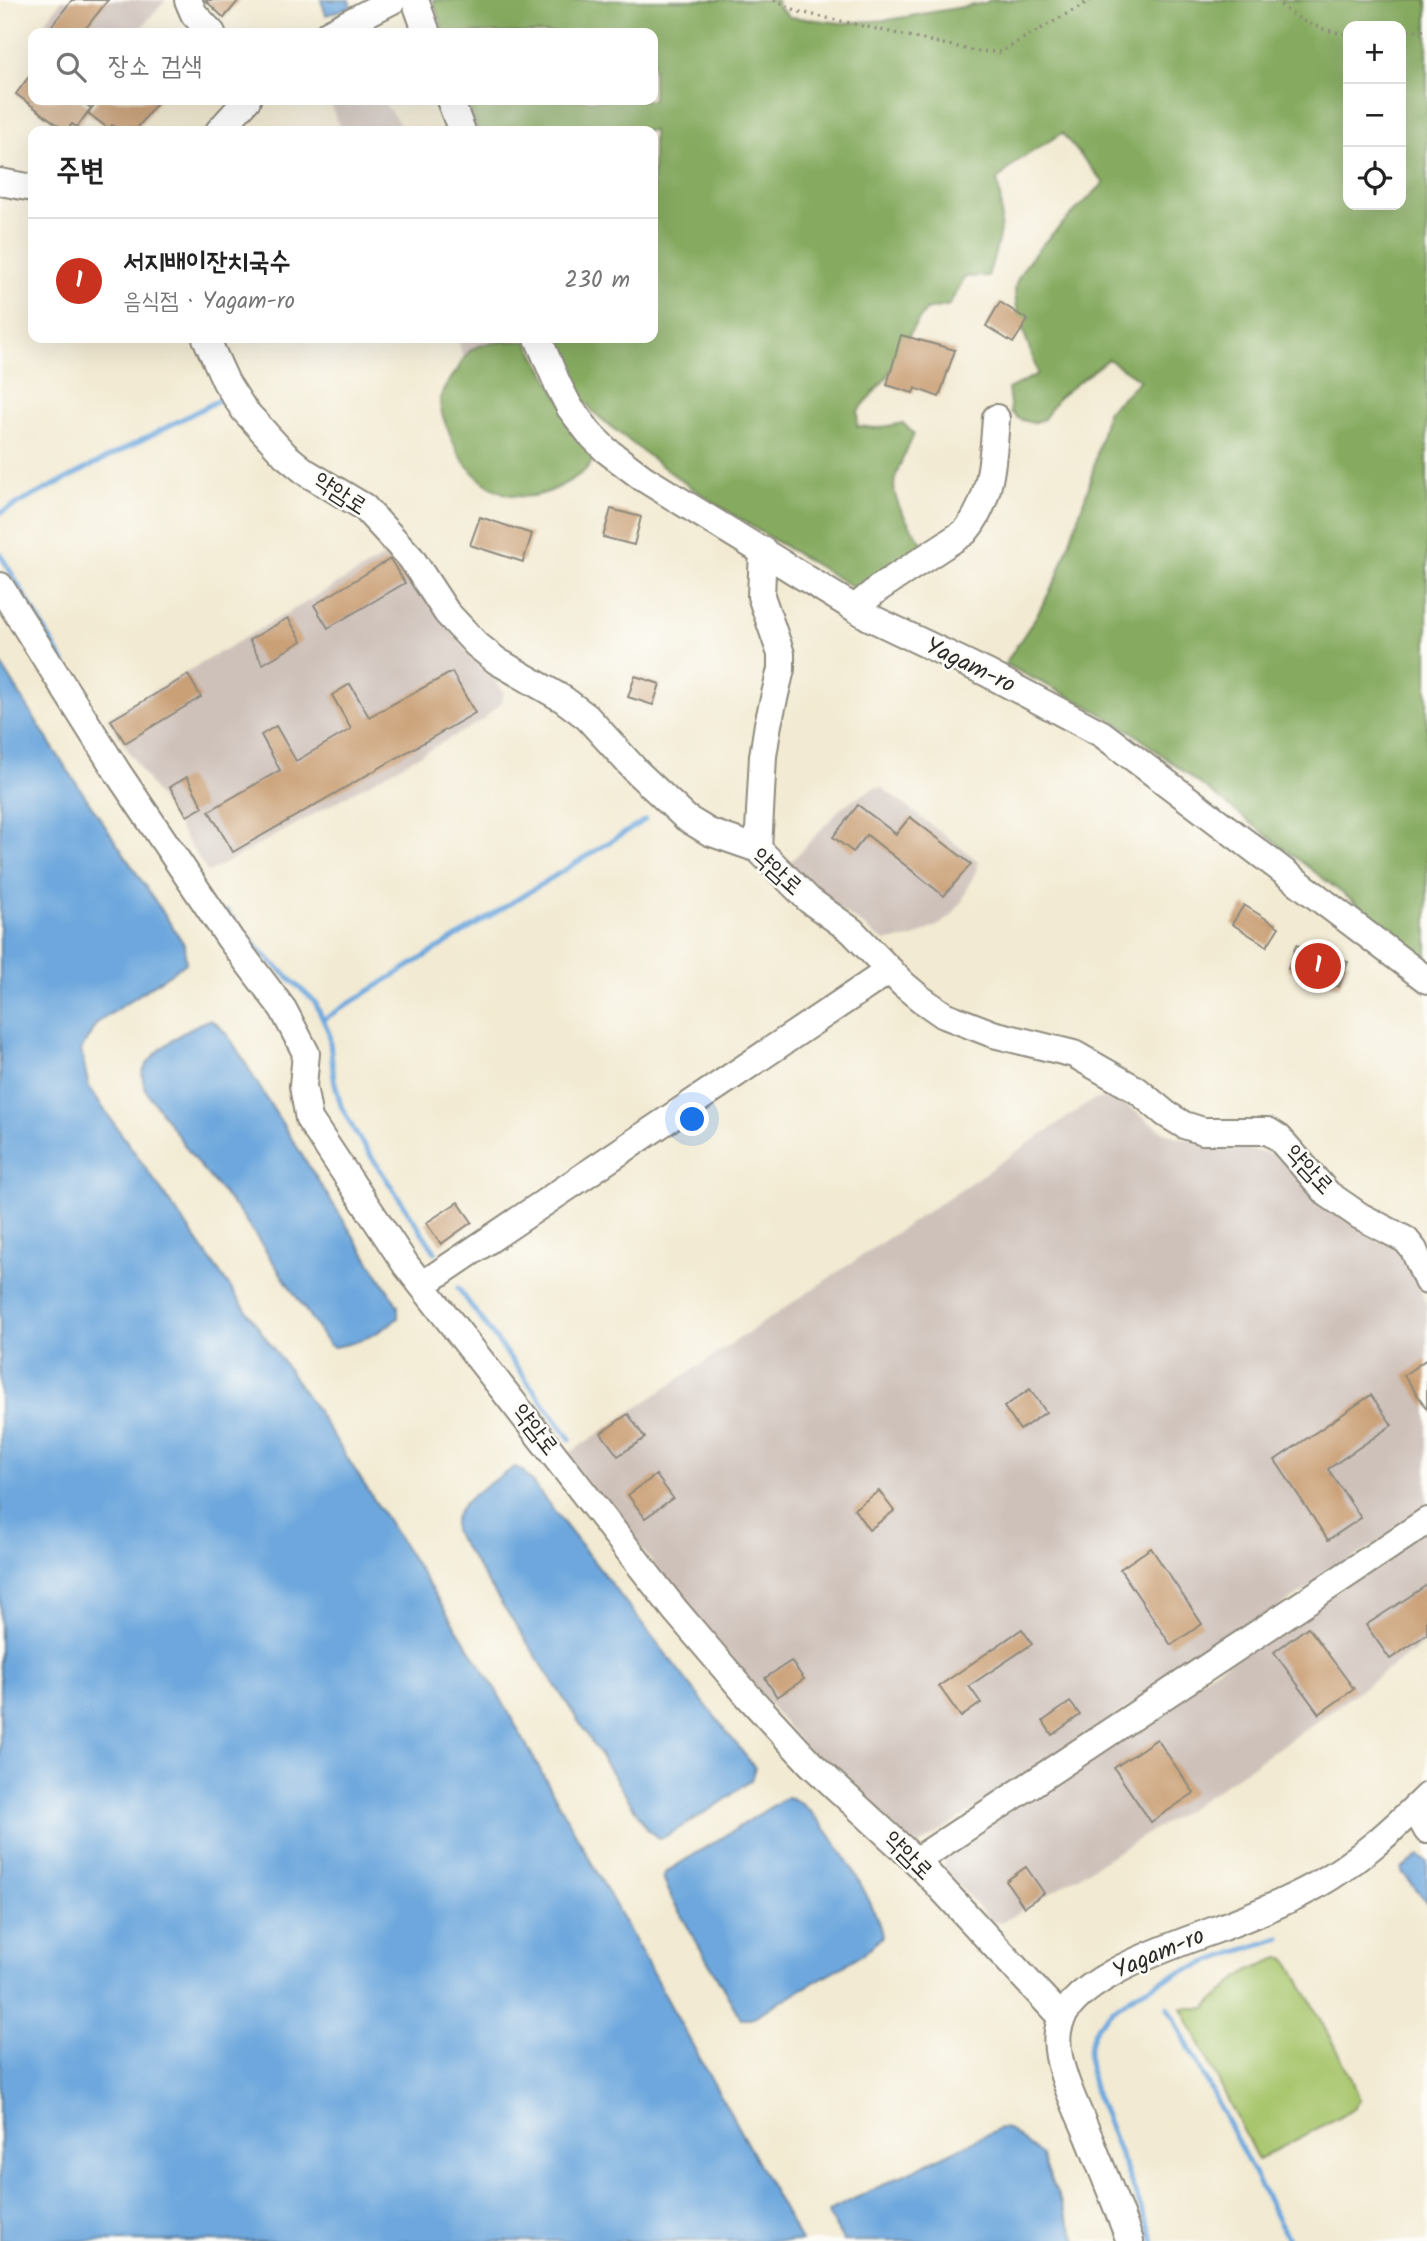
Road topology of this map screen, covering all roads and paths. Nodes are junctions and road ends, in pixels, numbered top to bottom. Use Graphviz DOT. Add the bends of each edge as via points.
graph roads {
  1 [pos="188,0"];
  2 [pos="393,0"];
  3 [pos="415,0"];
  4 [pos="774,0"];
  5 [pos="1091,0"];
  6 [pos="1275,0"];
  7 [pos="207,28"];
  8 [pos="339,28"];
  9 [pos="425,28"];
  10 [pos="1427,30"];
  11 [pos="1406,31"];
  12 [pos="1343,33"];
  13 [pos="242,105"];
  14 [pos="452,105"];
  15 [pos="224,126"];
  16 [pos="460,126"];
  17 [pos="0,182"];
  18 [pos="28,187"];
  19 [pos="208,343"];
  20 [pos="540,343"];
  21 [pos="996,418"];
  22 [pos="763,550"];
  23 [pos="0,586"];
  24 [pos="855,608"];
  25 [pos="758,849"];
  26 [pos="890,970"];
  27 [pos="1427,980"];
  28 [pos="1427,1281"];
  29 [pos="422,1285"];
  30 [pos="1427,1521"];
  31 [pos="1423,1811"];
  32 [pos="916,1861"];
  33 [pos="1061,2017"];
  34 [pos="1130,2241"];
  1 -- 7 [label="street"];
  2 -- 8 [label="street"];
  3 -- 9 [label="street"];
  4 -- 5 [label="path" via="800,12 975,51 1000,52"];
  6 -- 12 [label="path" via="1308,24"];
  10 -- 11 [label="path"];
  13 -- 15 [label="street"];
  14 -- 16 [label="street"];
  17 -- 18 [label="street"];
  19 -- 25 [label="street, 약암로" via="226,382 261,431 307,473 377,519 411,558 447,613 477,645 587,717 685,818 709,832"];
  20 -- 22 [label="street, Yagam-ro" via="570,408 606,450 643,478"];
  21 -- 24 [label="street" via="991,471 974,522"];
  22 -- 24 [label="street, Yagam-ro"];
  22 -- 25 [label="street" via="761,596 781,654 763,756"];
  23 -- 29 [label="street, 약암로" via="118,774 283,1009 306,1053 303,1086 309,1119"];
  24 -- 27 [label="street, Yagam-ro" via="1102,734"];
  25 -- 26 [label="street, 약암로" via="791,885 852,931"];
  26 -- 28 [label="street, 약암로" via="944,1014 993,1034 1074,1054 1184,1125 1203,1130 1268,1131 1328,1194 1406,1240"];
  26 -- 29 [label="street"];
  29 -- 32 [label="street, 약암로" via="675,1610 750,1698 811,1764"];
  30 -- 32 [label="street"];
  31 -- 33 [label="street, Yagam-ro" via="1315,1886 1131,1962 1090,1986"];
  32 -- 33 [label="street, 약암로"];
  33 -- 34 [label="street" via="1057,2045 1063,2069"];
}
